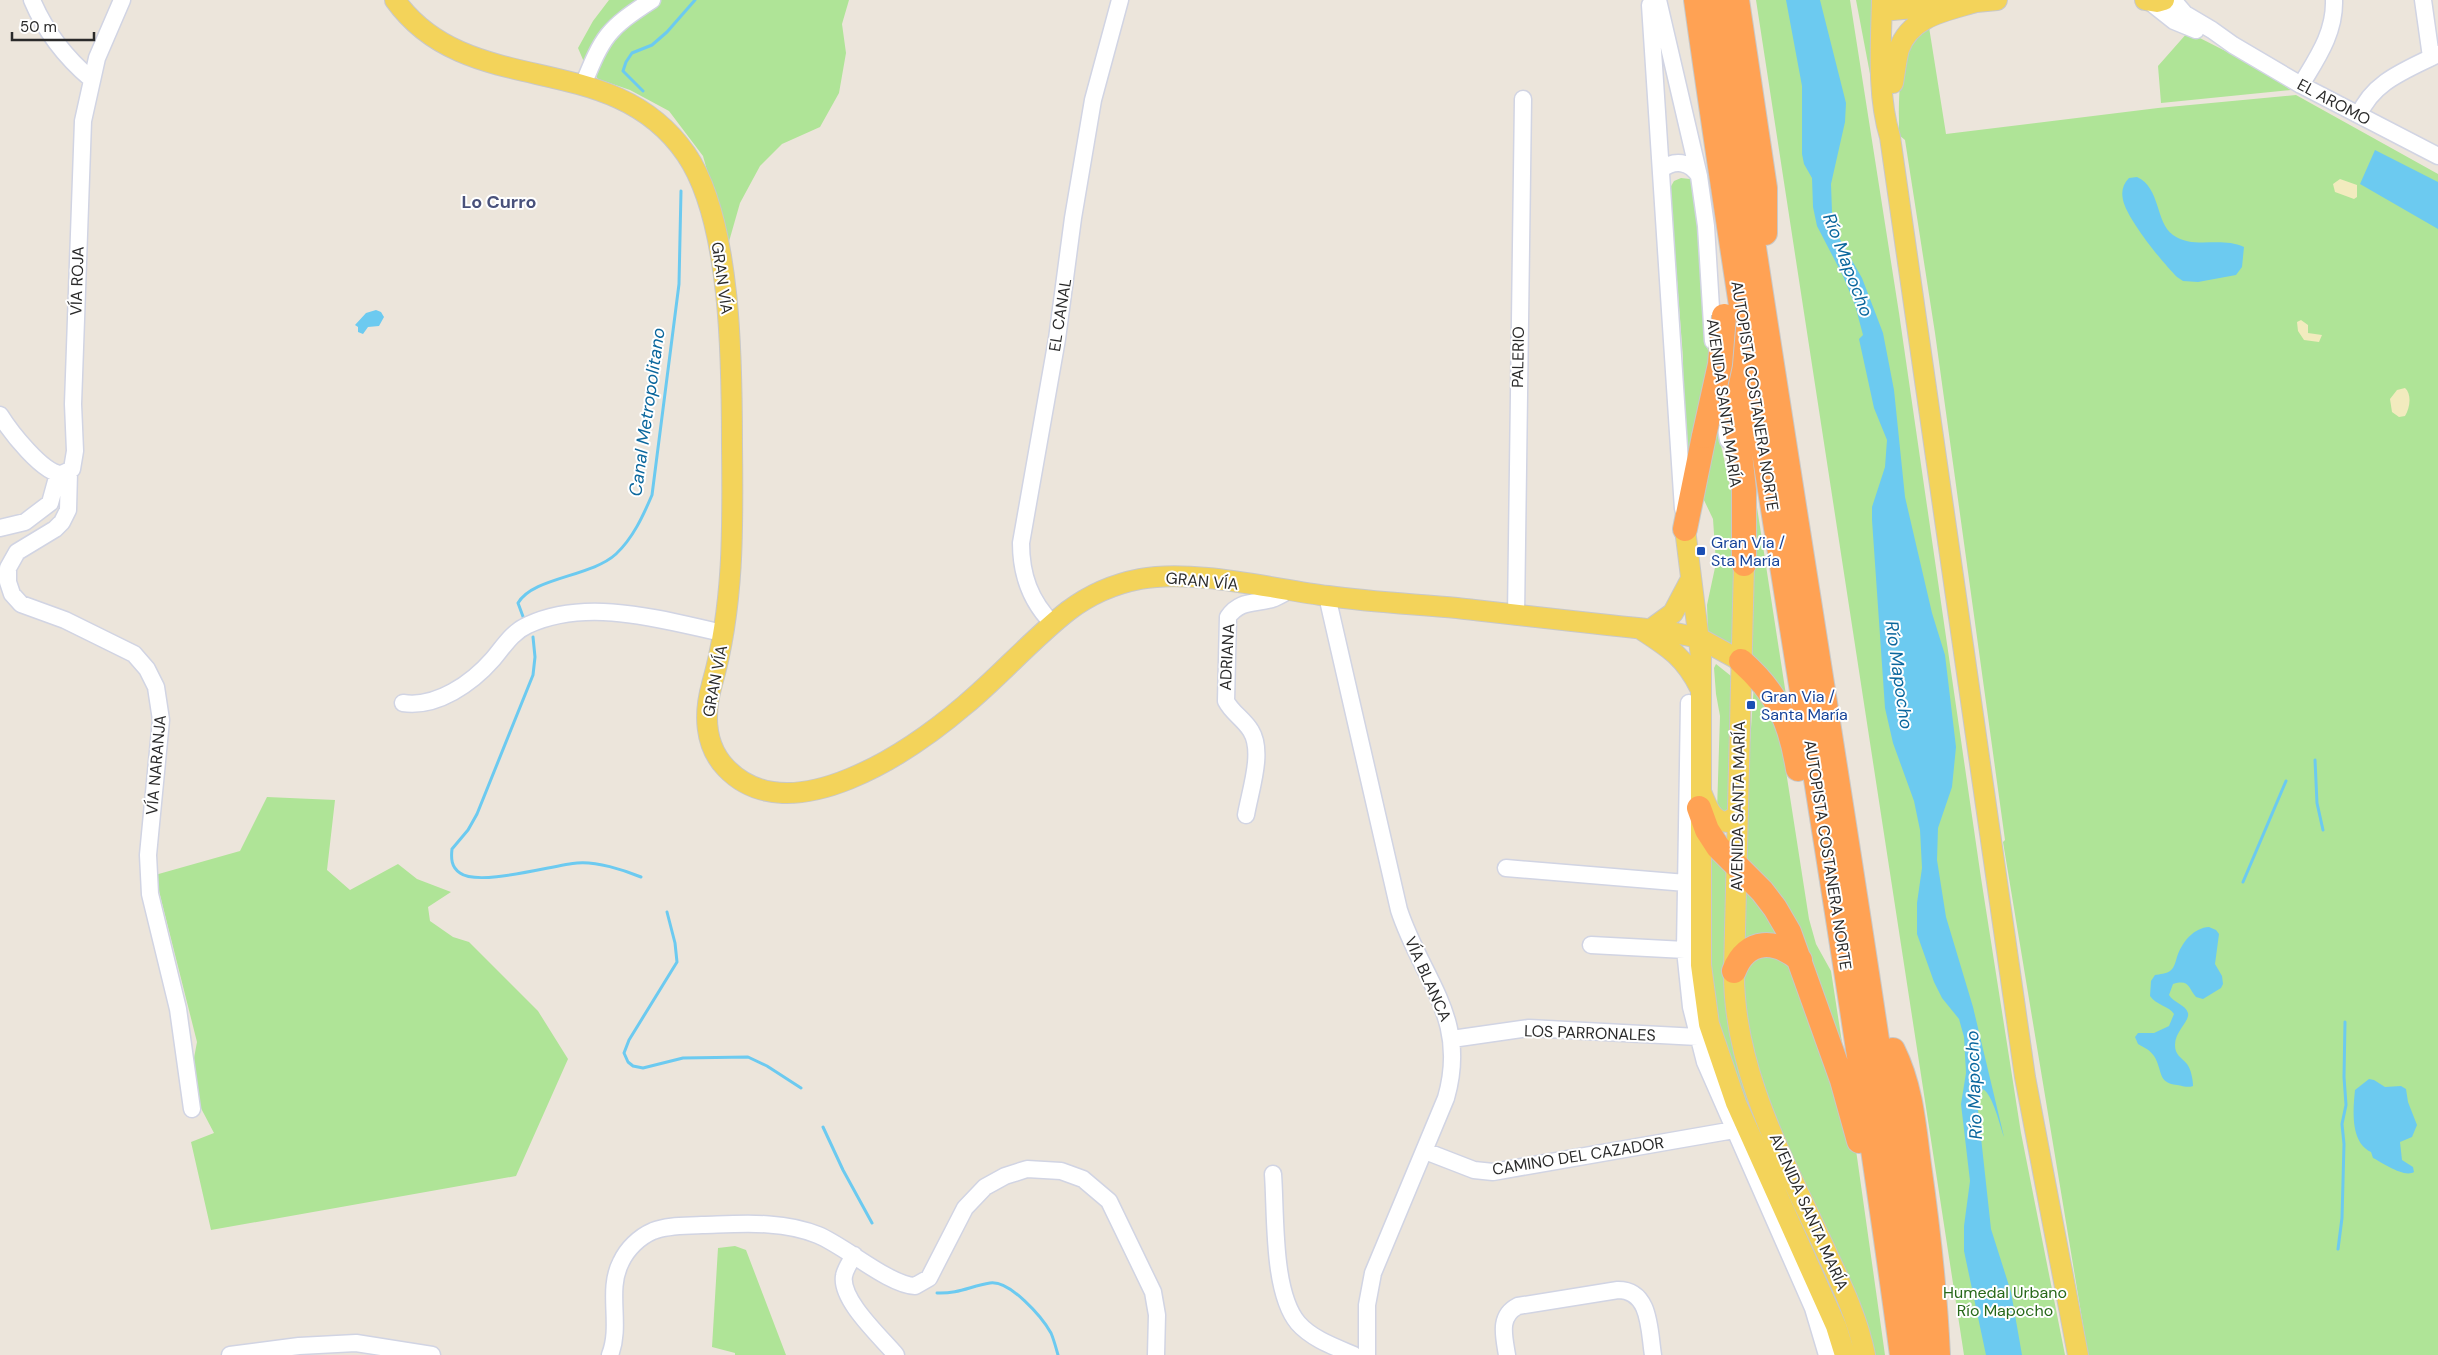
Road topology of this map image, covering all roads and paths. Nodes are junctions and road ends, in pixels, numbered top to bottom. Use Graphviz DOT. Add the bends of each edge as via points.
graph roads {
  1 [pos="32,0"];
  2 [pos="122,0"];
  3 [pos="395,0"];
  4 [pos="652,0"];
  5 [pos="1120,0"];
  6 [pos="1650,0"];
  7 [pos="1658,0"];
  8 [pos="1696,0"];
  9 [pos="1717,0"];
  10 [pos="1737,0"];
  11 [pos="1997,0"];
  12 [pos="2173,0"];
  13 [pos="2334,0"];
  14 [pos="2423,0"];
  15 [pos="2153,1"];
  16 [pos="1976,2"];
  17 [pos="1888,5"];
  18 [pos="2232,46"];
  19 [pos="2435,55"];
  20 [pos="91,79"];
  21 [pos="1893,83"];
  22 [pos="583,85"];
  23 [pos="2301,85"];
  24 [pos="1523,98"];
  25 [pos="2359,116"];
  26 [pos="1890,137"];
  27 [pos="2438,156"];
  28 [pos="1661,170"];
  29 [pos="1699,176"];
  30 [pos="1723,190"];
  31 [pos="1765,233"];
  32 [pos="1735,349"];
  33 [pos="0,415"];
  34 [pos="64,473"];
  35 [pos="0,528"];
  36 [pos="1685,529"];
  37 [pos="1744,564"];
  38 [pos="1691,579"];
  39 [pos="1290,590"];
  40 [pos="1327,596"];
  41 [pos="1516,616"];
  42 [pos="1053,624"];
  43 [pos="1645,629"];
  44 [pos="724,633"];
  45 [pos="1699,638"];
  46 [pos="1741,661"];
  47 [pos="1695,697"];
  48 [pos="403,703"];
  49 [pos="1699,797"];
  50 [pos="1246,815"];
  51 [pos="1738,815"];
  52 [pos="1736,866"];
  53 [pos="1506,868"];
  54 [pos="1686,882"];
  55 [pos="1591,945"];
  56 [pos="1832,948"];
  57 [pos="1686,950"];
  58 [pos="1800,960"];
  59 [pos="1734,971"];
  60 [pos="1698,1038"];
  61 [pos="1452,1039"];
  62 [pos="1893,1050"];
  63 [pos="192,1109"];
  64 [pos="1734,1130"];
  65 [pos="1425,1151"];
  66 [pos="1273,1174"];
  67 [pos="854,1255"];
  68 [pos="1895,1301"];
  69 [pos="230,1355"];
  70 [pos="432,1355"];
  71 [pos="610,1355"];
  72 [pos="896,1355"];
  73 [pos="1156,1355"];
  74 [pos="1354,1355"];
  75 [pos="1367,1355"];
  76 [pos="1507,1355"];
  77 [pos="1653,1355"];
  78 [pos="1827,1355"];
  79 [pos="1845,1355"];
  80 [pos="1865,1355"];
  81 [pos="1902,1355"];
  82 [pos="1922,1355"];
  83 [pos="1938,1355"];
  84 [pos="2078,1355"];
  1 -- 20 [label="street" via="60,48"];
  2 -- 20 [label="street, VÍA ROJA" via="105,36"];
  3 -- 22 [label="main road, GRAN VÍA" via="424,31 455,50"];
  4 -- 22 [label="street" via="617,24 604,38"];
  5 -- 42 [label="street, EL CANAL" via="1093,100 1057,339 1020,543 1026,584 1036,604"];
  6 -- 28 [label="street, AVENIDA SANTA MARÍA"];
  7 -- 29 [label="street, AVENIDA SANTA MARÍA"];
  8 -- 30 [label="highway, AUTOPISTA COSTANERA NORTE"];
  9 -- 82 [label="highway, AUTOPISTA COSTANERA NORTE" via="1762,312 1893,1139"];
  10 -- 31 [label="highway" via="1765,188"];
  11 -- 16 [label="main road"];
  12 -- 18 [label="street, EL AROMO" via="2184,14"];
  13 -- 23 [label="street" via="2332,24 2326,42"];
  14 -- 19 [label="street"];
  15 -- 18 [label="street, EL AROMO" via="2174,21"];
  16 -- 17 [label="main road"];
  16 -- 21 [label="main road" via="1930,16 1914,26 1900,48"];
  17 -- 21 [label="main road"];
  17 -- 26 [label="main road" via="1884,103"];
  18 -- 23 [label="street, EL AROMO"];
  19 -- 25 [label="street" via="2378,87 2366,100"];
  20 -- 34 [label="street, VÍA ROJA" via="82,142 73,404 74,466"];
  21 -- 26 [label="main road"];
  22 -- 44 [label="main road, GRAN VÍA" via="629,102 665,128 693,165 710,206 724,280 731,366 732,534"];
  23 -- 25 [label="street, EL AROMO"];
  24 -- 41 [label="street, PALERIO"];
  25 -- 27 [label="street, EL AROMO"];
  26 -- 84 [label="main road" via="2025,1077"];
  28 -- 29 [label="street" via="1679,163 1692,168"];
  28 -- 36 [label="street, AVENIDA SANTA MARÍA"];
  29 -- 37 [label="street, AVENIDA SANTA MARÍA" via="1706,226 1714,353"];
  30 -- 36 [label="highway, bridge" via="1724,316 1720,364"];
  30 -- 68 [label="highway, AUTOPISTA COSTANERA NORTE" via="1876,1159"];
  32 -- 37 [label="highway" via="1732,391 1744,490"];
  33 -- 34 [label="street" via="24,446 52,472"];
  34 -- 35 [label="street" via="50,503 25,522"];
  34 -- 63 [label="street, VÍA NARANJA" via="68,510 62,522 17,552 8,568 8,582 12,594 21,604 65,620 134,654 156,687 161,712 148,855 150,894 178,1009"];
  36 -- 38 [label="main road, AVENIDA SANTA MARÍA"];
  37 -- 46 [label="main road, AVENIDA SANTA MARÍA"];
  38 -- 43 [label="main road" via="1673,613"];
  38 -- 45 [label="main road, AVENIDA SANTA MARÍA"];
  39 -- 40 [label="main road, GRAN VÍA"];
  39 -- 42 [label="main road, GRAN VÍA" via="1186,577 1148,578 1097,593"];
  39 -- 50 [label="street, ADRIANA" via="1272,599 1243,604 1228,617 1226,701 1231,711 1250,729 1258,754"];
  40 -- 41 [label="main road, GRAN VÍA"];
  40 -- 61 [label="street, VÍA BLANCA" via="1399,910 1443,1007"];
  41 -- 43 [label="main road, GRAN VÍA"];
  42 -- 44 [label="main road, GRAN VÍA" via="965,705 909,747 850,777 808,792 791,794 763,790 741,780 724,766 712,747 706,724 707,708"];
  43 -- 45 [label="main road, GRAN VÍA"];
  43 -- 47 [label="main road, GRAN VÍA" via="1685,661"];
  44 -- 48 [label="street" via="617,613 585,612 554,616 519,629 485,668 457,689 436,698"];
  45 -- 46 [label="main road, GRAN VÍA"];
  45 -- 47 [label="main road, AVENIDA SANTA MARÍA"];
  46 -- 51 [label="main road, AVENIDA SANTA MARÍA"];
  46 -- 56 [label="highway" via="1769,689 1786,717 1794,746 1822,918"];
  47 -- 49 [label="main road, AVENIDA SANTA MARÍA"];
  47 -- 54 [label="street, AVENIDA SANTA MARÍA"];
  49 -- 51 [label="main road" via="1718,820 1727,822"];
  49 -- 52 [label="highway" via="1712,838"];
  49 -- 79 [label="main road, AVENIDA SANTA MARÍA" via="1702,982 1714,1043 1736,1103 1836,1326"];
  51 -- 52 [label="main road, AVENIDA SANTA MARÍA"];
  52 -- 58 [label="highway" via="1775,908"];
  52 -- 59 [label="main road, AVENIDA SANTA MARÍA"];
  53 -- 54 [label="street"];
  54 -- 57 [label="street, AVENIDA SANTA MARÍA"];
  55 -- 57 [label="street"];
  57 -- 60 [label="street, AVENIDA SANTA MARÍA"];
  58 -- 59 [label="highway" via="1783,947 1760,946 1745,954"];
  58 -- 68 [label="highway" via="1857,1132"];
  59 -- 80 [label="main road, AVENIDA SANTA MARÍA" via="1738,1026 1754,1088 1846,1295"];
  60 -- 61 [label="street, LOS PARRONALES" via="1529,1028"];
  60 -- 64 [label="street, AVENIDA SANTA MARÍA"];
  61 -- 65 [label="street, VÍA BLANCA" via="1450,1084"];
  62 -- 83 [label="highway" via="1905,1080 1917,1148 1934,1282"];
  64 -- 65 [label="street, CAMINO DEL CAZADOR" via="1493,1172 1474,1170"];
  64 -- 78 [label="street, AVENIDA SANTA MARÍA" via="1813,1308"];
  65 -- 75 [label="street, VÍA BLANCA" via="1373,1273 1368,1305"];
  66 -- 74 [label="street" via="1283,1296 1298,1324 1311,1335"];
  67 -- 71 [label="street" via="817,1234 782,1226 746,1223 670,1227 654,1231 632,1246 617,1271 614,1290 616,1329"];
  67 -- 72 [label="street" via="844,1275 844,1287 850,1300"];
  67 -- 73 [label="street" via="905,1285 920,1284 929,1278 965,1208 985,1187 1027,1169 1050,1169 1072,1174 1092,1185 1109,1201 1149,1281 1158,1315"];
  68 -- 81 [label="highway, AUTOPISTA COSTANERA NORTE"];
  69 -- 70 [label="street" via="298,1346 356,1343"];
  76 -- 77 [label="street" via="1503,1332 1506,1316 1518,1306 1627,1290 1640,1297 1644,1304"];
}
